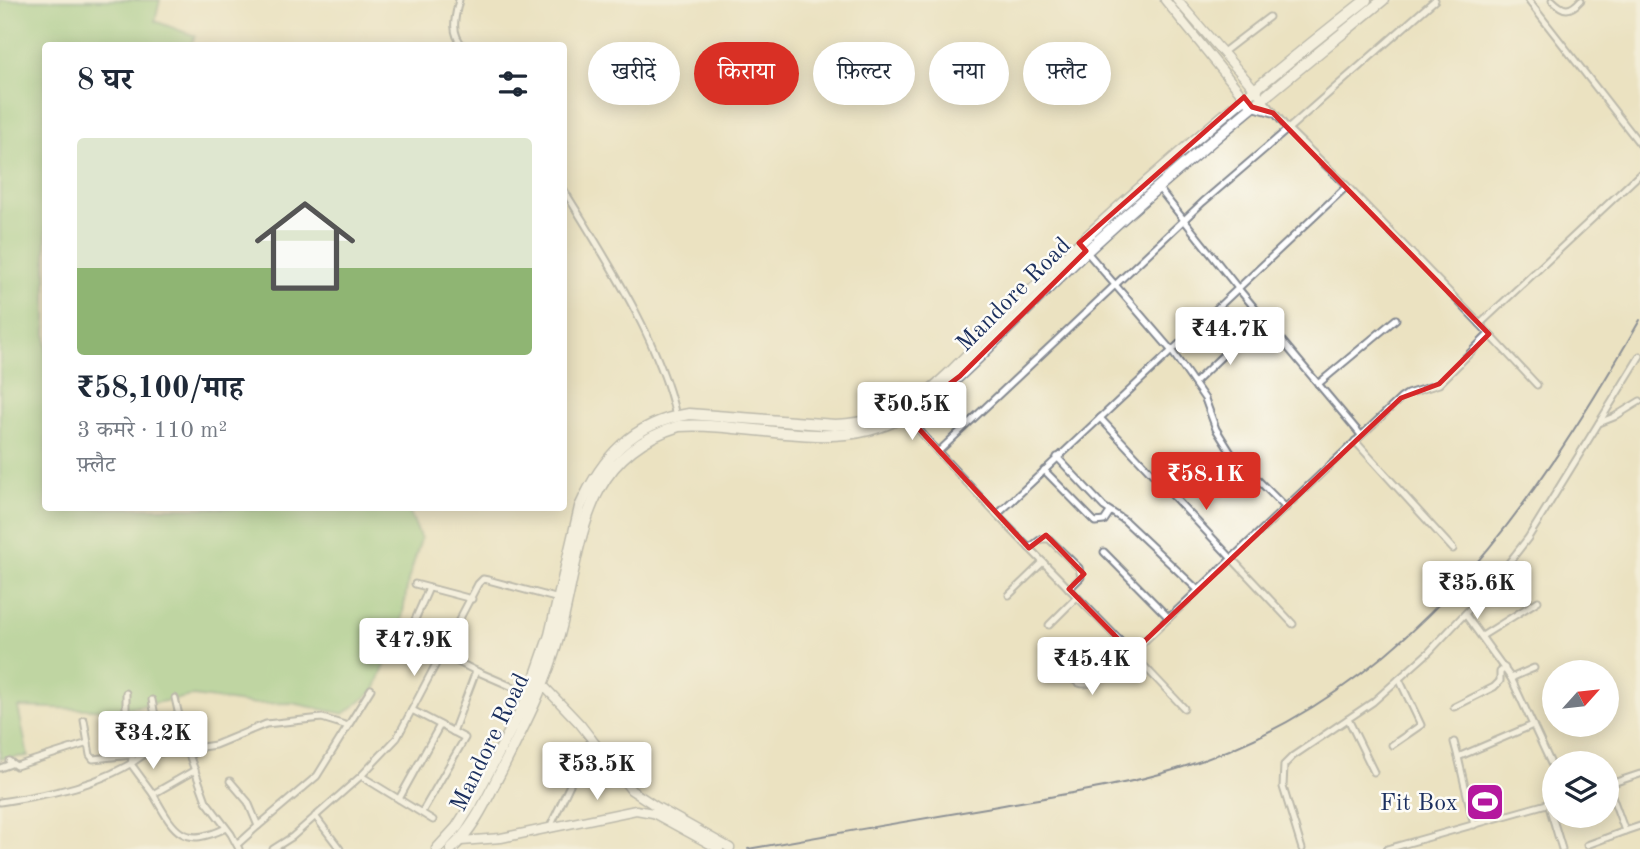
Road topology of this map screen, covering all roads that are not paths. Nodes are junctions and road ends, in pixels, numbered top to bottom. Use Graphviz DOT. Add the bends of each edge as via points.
graph roads {
  1 [pos="459,0"];
  2 [pos="1165,0"];
  3 [pos="1177,0"];
  4 [pos="1366,0"];
  5 [pos="1383,0"];
  6 [pos="1435,0"];
  7 [pos="1528,0"];
  8 [pos="1552,0"];
  9 [pos="1581,0"];
  10 [pos="1269,17"];
  11 [pos="460,42"];
  12 [pos="1222,53"];
  13 [pos="1254,88"];
  14 [pos="1244,97"];
  15 [pos="1262,99"];
  16 [pos="1252,107"];
  17 [pos="1272,113"];
  18 [pos="1288,129"];
  19 [pos="1640,144"];
  20 [pos="1640,174"];
  21 [pos="1155,183"];
  22 [pos="1347,186"];
  23 [pos="567,195"];
  24 [pos="1185,219"];
  25 [pos="1083,247"];
  26 [pos="1116,283"];
  27 [pos="1237,287"];
  28 [pos="1396,319"];
  29 [pos="1480,324"];
  30 [pos="1247,332"];
  31 [pos="1489,334"];
  32 [pos="1171,350"];
  33 [pos="1640,356"];
  34 [pos="1194,383"];
  35 [pos="1318,384"];
  36 [pos="1537,385"];
  37 [pos="1640,401"];
  38 [pos="676,416"];
  39 [pos="907,416"];
  40 [pos="1100,418"];
  41 [pos="1599,423"];
  42 [pos="1361,435"];
  43 [pos="1355,441"];
  44 [pos="938,452"];
  45 [pos="1057,457"];
  46 [pos="1044,470"];
  47 [pos="1286,508"];
  48 [pos="1110,512"];
  49 [pos="997,515"];
  50 [pos="1029,548"];
  51 [pos="1453,549"];
  52 [pos="1104,552"];
  53 [pos="1232,559"];
  54 [pos="1043,562"];
  55 [pos="415,584"];
  56 [pos="429,588"];
  57 [pos="1069,589"];
  58 [pos="1198,590"];
  59 [pos="1009,595"];
  60 [pos="1077,597"];
  61 [pos="472,599"];
  62 [pos="559,599"];
  63 [pos="1538,601"];
  64 [pos="1465,614"];
  65 [pos="1169,618"];
  66 [pos="1293,624"];
  67 [pos="1049,625"];
  68 [pos="1482,636"];
  69 [pos="406,640"];
  70 [pos="1132,653"];
  71 [pos="442,654"];
  72 [pos="1053,660"];
  73 [pos="1505,668"];
  74 [pos="1534,668"];
  75 [pos="476,671"];
  76 [pos="1511,678"];
  77 [pos="1399,679"];
  78 [pos="540,680"];
  79 [pos="371,689"];
  80 [pos="126,693"];
  81 [pos="533,697"];
  82 [pos="175,698"];
  83 [pos="152,700"];
  84 [pos="1184,708"];
  85 [pos="1454,708"];
  86 [pos="412,710"];
  87 [pos="1348,719"];
  88 [pos="84,720"];
  89 [pos="440,725"];
  90 [pos="348,726"];
  91 [pos="1534,726"];
  92 [pos="453,732"];
  93 [pos="592,738"];
  94 [pos="1454,742"];
  95 [pos="88,743"];
  96 [pos="1392,745"];
  97 [pos="187,747"];
  98 [pos="1546,751"];
  99 [pos="162,752"];
  100 [pos="133,753"];
  101 [pos="145,754"];
  102 [pos="1458,757"];
  103 [pos="131,765"];
  104 [pos="0,768"];
  105 [pos="195,770"];
  106 [pos="1374,772"];
  107 [pos="1640,774"];
  108 [pos="361,776"];
  109 [pos="230,781"];
  110 [pos="1619,781"];
  111 [pos="153,794"];
  112 [pos="399,799"];
  113 [pos="0,802"];
  114 [pos="1542,806"];
  115 [pos="422,812"];
  116 [pos="316,816"];
  117 [pos="1619,816"];
  118 [pos="433,820"];
  119 [pos="1474,825"];
  120 [pos="258,826"];
  121 [pos="1640,826"];
  122 [pos="550,827"];
  123 [pos="226,828"];
  124 [pos="1557,828"];
  125 [pos="1625,831"];
  126 [pos="461,841"];
  127 [pos="1419,841"];
  128 [pos="1587,845"];
  129 [pos="239,847"];
  130 [pos="730,848"];
  131 [pos="1391,848"];
  132 [pos="1422,848"];
  133 [pos="273,849"];
  134 [pos="340,849"];
  135 [pos="437,849"];
  136 [pos="451,849"];
  137 [pos="719,849"];
  138 [pos="1302,849"];
  139 [pos="1562,849"];
  1 -- 11 [label="street" via="455,31"];
  2 -- 14 [label="main road"];
  3 -- 12 [label="main road"];
  4 -- 13 [label="highway, Mandore Road"];
  5 -- 15 [label="highway, Mandore Road"];
  6 -- 18 [label="street"];
  7 -- 19 [label="street"];
  8 -- 9 [label="street" via="1566,11"];
  10 -- 12 [label="street"];
  12 -- 13 [label="main road"];
  13 -- 14 [label="highway, Mandore Road"];
  13 -- 15 [label="main road"];
  14 -- 16 [label="main road"];
  14 -- 21 [label="highway, Mandore Road"];
  15 -- 16 [label="highway, Mandore Road"];
  15 -- 17 [label="street"];
  16 -- 17 [label="street"];
  16 -- 21 [label="highway, Mandore Road"];
  17 -- 18 [label="street"];
  18 -- 22 [label="street"];
  18 -- 24 [label="street"];
  20 -- 29 [label="street"];
  21 -- 24 [label="street"];
  21 -- 25 [label="highway, Mandore Road"];
  22 -- 27 [label="street"];
  22 -- 29 [label="street"];
  23 -- 38 [label="street" via="643,329"];
  24 -- 26 [label="street"];
  24 -- 27 [label="street"];
  25 -- 26 [label="street"];
  25 -- 38 [label="highway, Mandore Road" via="951,372 919,398 890,413 858,424 835,425"];
  25 -- 39 [label="highway, Mandore Road" via="960,376"];
  26 -- 32 [label="street"];
  26 -- 44 [label="street"];
  27 -- 32 [label="street"];
  27 -- 35 [label="street"];
  28 -- 35 [label="street"];
  29 -- 31 [label="street"];
  30 -- 34 [label="street"];
  31 -- 36 [label="street"];
  31 -- 42 [label="street" via="1438,384 1407,394"];
  32 -- 34 [label="street"];
  32 -- 40 [label="street"];
  33 -- 41 [label="street"];
  34 -- 47 [label="street" via="1231,453"];
  35 -- 42 [label="street"];
  37 -- 41 [label="street"];
  38 -- 62 [label="highway, Mandore Road" via="622,444 600,469 580,508"];
  39 -- 44 [label="street"];
  39 -- 78 [label="highway, Mandore Road" via="841,435 679,426 629,451 608,475 589,511 558,636"];
  40 -- 45 [label="street"];
  40 -- 53 [label="street"];
  41 -- 64 [label="street" via="1528,538"];
  42 -- 43 [label="street"];
  43 -- 47 [label="street"];
  43 -- 51 [label="street"];
  44 -- 49 [label="street"];
  45 -- 46 [label="street"];
  45 -- 48 [label="street"];
  46 -- 48 [label="street" via="1095,522 1104,522"];
  46 -- 49 [label="street"];
  47 -- 53 [label="street"];
  48 -- 58 [label="street"];
  49 -- 50 [label="street"];
  50 -- 54 [label="street"];
  50 -- 57 [label="street" via="1049,539 1079,568 1081,577"];
  52 -- 65 [label="street"];
  53 -- 58 [label="street"];
  53 -- 66 [label="street"];
  54 -- 57 [label="street"];
  54 -- 59 [label="street"];
  55 -- 56 [label="street"];
  56 -- 61 [label="street"];
  56 -- 69 [label="street"];
  57 -- 60 [label="street"];
  58 -- 65 [label="street"];
  60 -- 67 [label="street"];
  60 -- 70 [label="street"];
  61 -- 62 [label="street" via="483,579"];
  61 -- 71 [label="street"];
  62 -- 78 [label="highway, Mandore Road"];
  63 -- 68 [label="street"];
  64 -- 68 [label="street"];
  64 -- 77 [label="street"];
  65 -- 70 [label="street"];
  68 -- 73 [label="street"];
  70 -- 72 [label="street" via="1090,684 1076,682"];
  70 -- 84 [label="street"];
  71 -- 75 [label="street"];
  71 -- 86 [label="street"];
  73 -- 76 [label="street"];
  73 -- 85 [label="street" via="1494,687"];
  74 -- 76 [label="street"];
  75 -- 81 [label="street"];
  75 -- 92 [label="street"];
  76 -- 91 [label="street"];
  77 -- 87 [label="street"];
  77 -- 96 [label="street" via="1421,725"];
  78 -- 81 [label="highway, Mandore Road"];
  78 -- 93 [label="main road"];
  79 -- 90 [label="street"];
  80 -- 100 [label="street"];
  81 -- 126 [label="highway, Mandore Road" via="478,815"];
  81 -- 135 [label="highway, Mandore Road" via="471,805"];
  82 -- 97 [label="street"];
  83 -- 99 [label="street"];
  86 -- 89 [label="street"];
  86 -- 108 [label="street" via="397,738"];
  87 -- 106 [label="street"];
  87 -- 138 [label="street" via="1284,765 1283,787"];
  88 -- 95 [label="street"];
  89 -- 92 [label="street"];
  89 -- 112 [label="street"];
  90 -- 97 [label="street" via="322,718 267,724 222,743"];
  90 -- 120 [label="street" via="317,776"];
  91 -- 98 [label="street"];
  91 -- 102 [label="street"];
  92 -- 115 [label="street" via="465,738"];
  93 -- 122 [label="street"];
  93 -- 130 [label="main road" via="635,793"];
  94 -- 102 [label="street"];
  95 -- 100 [label="street" via="93,759"];
  95 -- 104 [label="street"];
  97 -- 99 [label="street"];
  97 -- 105 [label="street"];
  99 -- 101 [label="street"];
  100 -- 101 [label="street"];
  100 -- 103 [label="street"];
  101 -- 103 [label="street"];
  102 -- 119 [label="street"];
  103 -- 111 [label="street"];
  103 -- 113 [label="street" via="75,789"];
  105 -- 111 [label="street"];
  105 -- 123 [label="street" via="206,801"];
  107 -- 110 [label="street"];
  108 -- 112 [label="street"];
  108 -- 116 [label="street"];
  109 -- 120 [label="street" via="248,802"];
  111 -- 123 [label="street" via="177,834 191,841 202,841"];
  112 -- 115 [label="street"];
  114 -- 119 [label="street"];
  115 -- 118 [label="street"];
  116 -- 133 [label="street"];
  116 -- 134 [label="street"];
  117 -- 125 [label="street"];
  119 -- 127 [label="street"];
  120 -- 129 [label="street"];
  121 -- 125 [label="street"];
  122 -- 126 [label="main road"];
  122 -- 137 [label="main road" via="622,811 647,811"];
  123 -- 129 [label="street"];
  124 -- 139 [label="street"];
  125 -- 128 [label="street"];
  126 -- 136 [label="highway, Mandore Road"];
  127 -- 131 [label="street"];
  127 -- 132 [label="street"];
}
